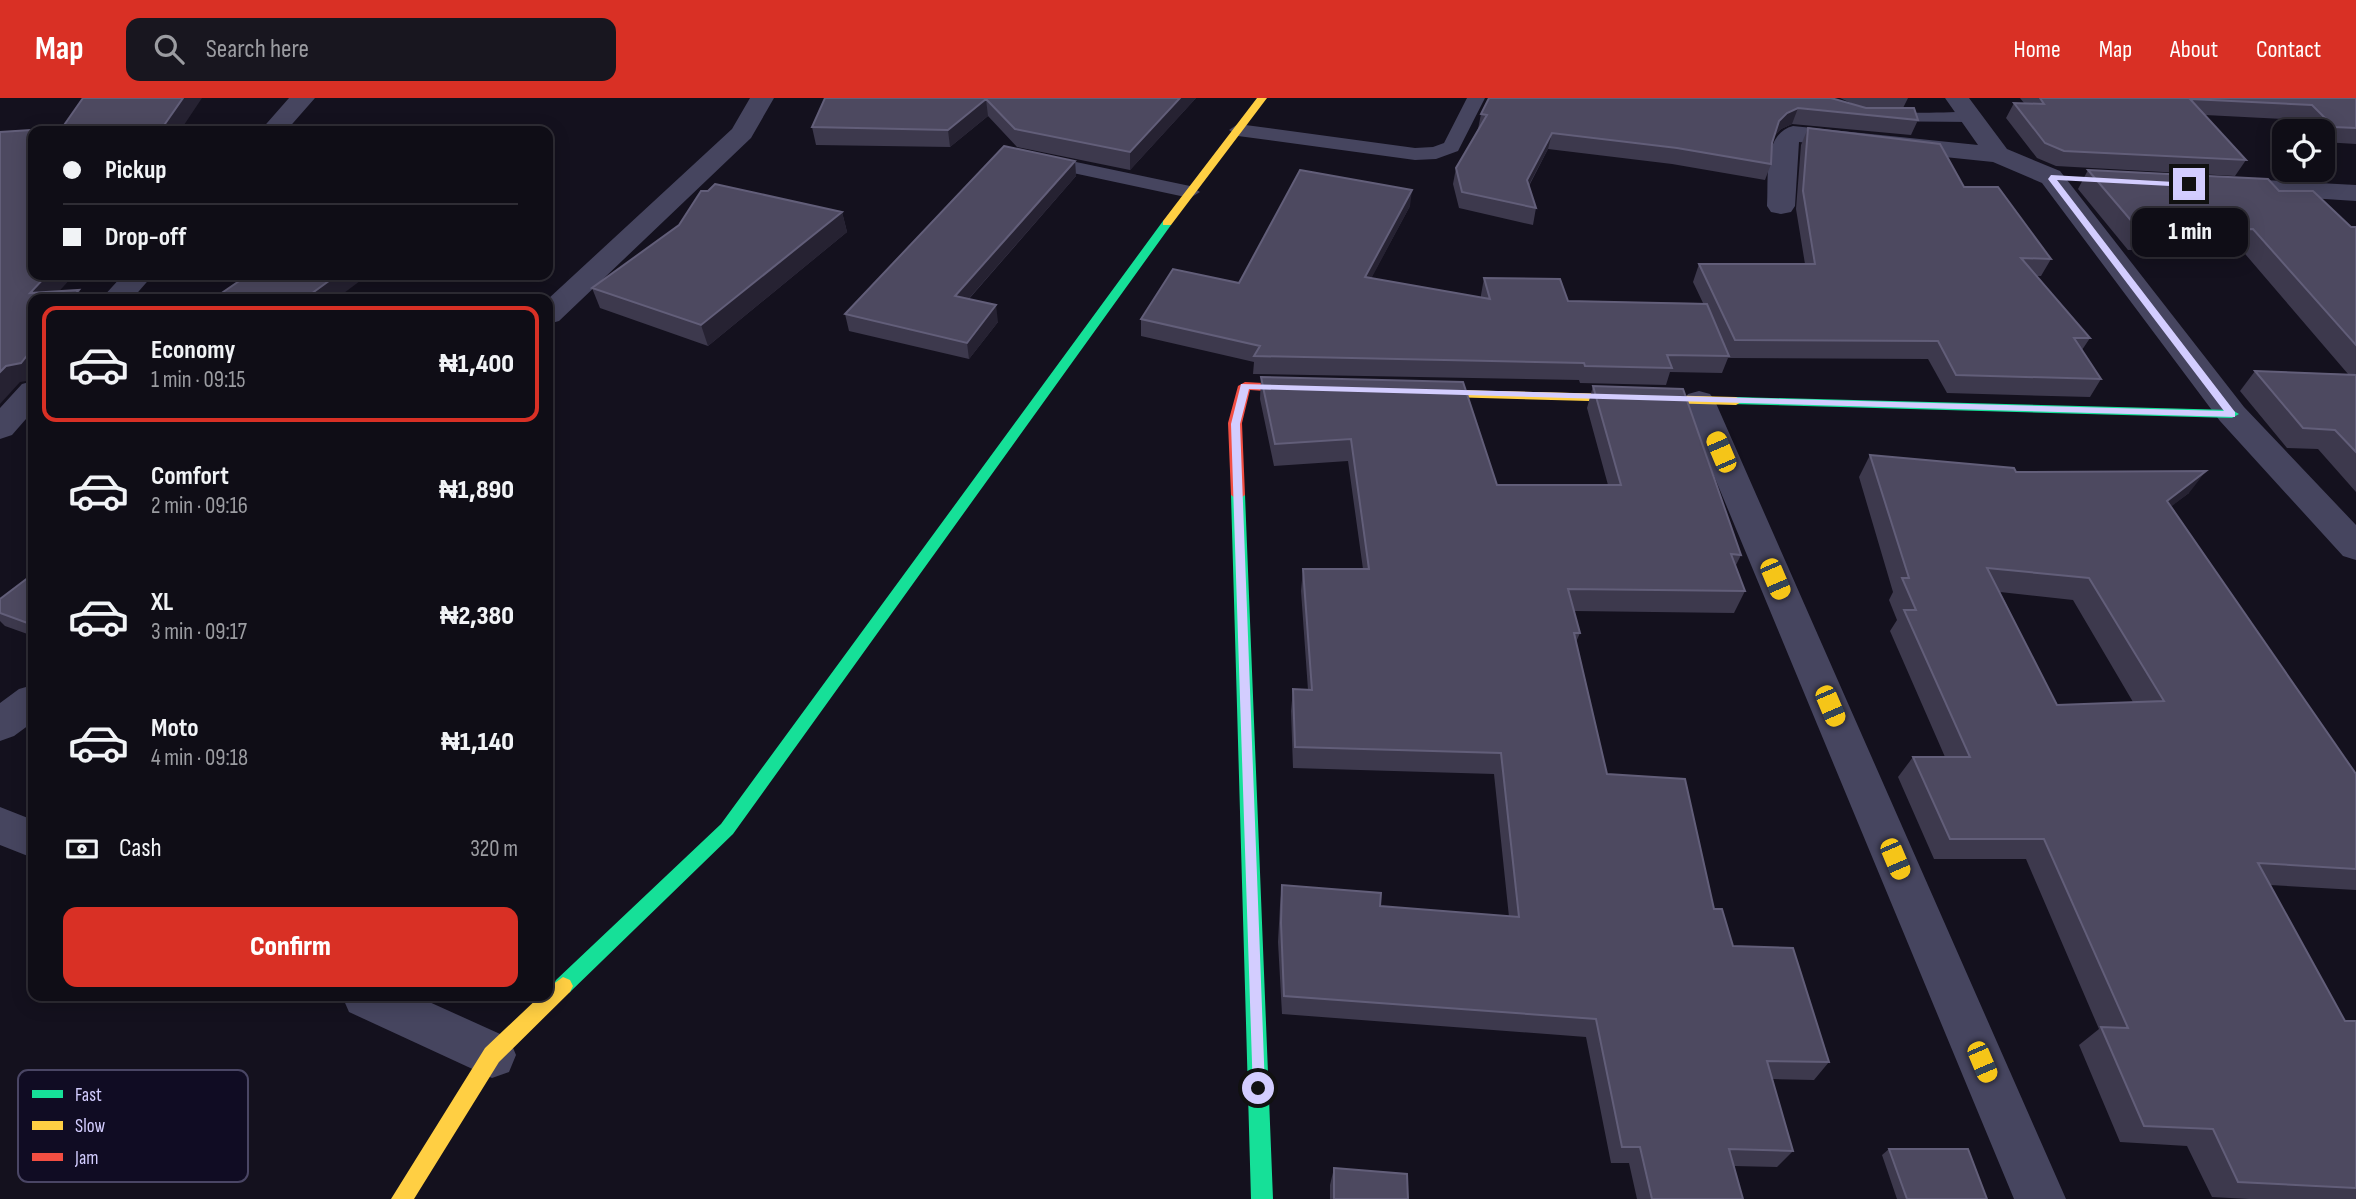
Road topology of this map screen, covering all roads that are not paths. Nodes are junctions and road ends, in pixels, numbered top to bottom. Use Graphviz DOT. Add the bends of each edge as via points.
graph roads {
  1 [pos="303,98"];
  2 [pos="762,98"];
  3 [pos="1262,98"];
  4 [pos="1476,98"];
  5 [pos="1825,98"];
  6 [pos="1964,107"];
  7 [pos="277,126"];
  8 [pos="1238,130"];
  9 [pos="1013,155"];
  10 [pos="1998,155"];
  11 [pos="2203,185"];
  12 [pos="1190,191"];
  13 [pos="2356,193"];
  14 [pos="1781,206"];
  15 [pos="134,280"];
  16 [pos="121,294"];
  17 [pos="553,310"];
  18 [pos="1334,391"];
  19 [pos="1401,393"];
  20 [pos="28,397"];
  21 [pos="1699,401"];
  22 [pos="2232,414"];
  23 [pos="0,428"];
  24 [pos="2356,547"];
  25 [pos="28,704"];
  26 [pos="0,725"];
  27 [pos="0,825"];
  28 [pos="28,838"];
  29 [pos="553,996"];
  30 [pos="377,1001"];
  31 [pos="548,1001"];
  32 [pos="492,1055"];
  33 [pos="402,1199"];
  34 [pos="1262,1199"];
  35 [pos="2040,1199"];
  1 -- 7 [label="street"];
  2 -- 17 [label="street" via="742,133"];
  3 -- 8 [label="street"];
  4 -- 8 [label="lane" via="1451,147 1436,153"];
  5 -- 6 [label="lane" via="1831,107 1860,116"];
  6 -- 10 [label="street"];
  8 -- 12 [label="street"];
  9 -- 12 [label="lane"];
  10 -- 14 [label="street" via="1793,134 1785,141"];
  10 -- 22 [label="street" via="2065,178"];
  11 -- 13 [label="street"];
  12 -- 29 [label="street" via="727,829"];
  15 -- 16 [label="street"];
  18 -- 34 [label="street" via="1245,386 1236,424"];
  19 -- 21 [label="street"];
  20 -- 23 [label="street"];
  21 -- 22 [label="street"];
  21 -- 35 [label="street"];
  22 -- 24 [label="street"];
  25 -- 26 [label="street"];
  27 -- 28 [label="street"];
  30 -- 32 [label="street"];
  31 -- 32 [label="street"];
  32 -- 33 [label="street"];
}
